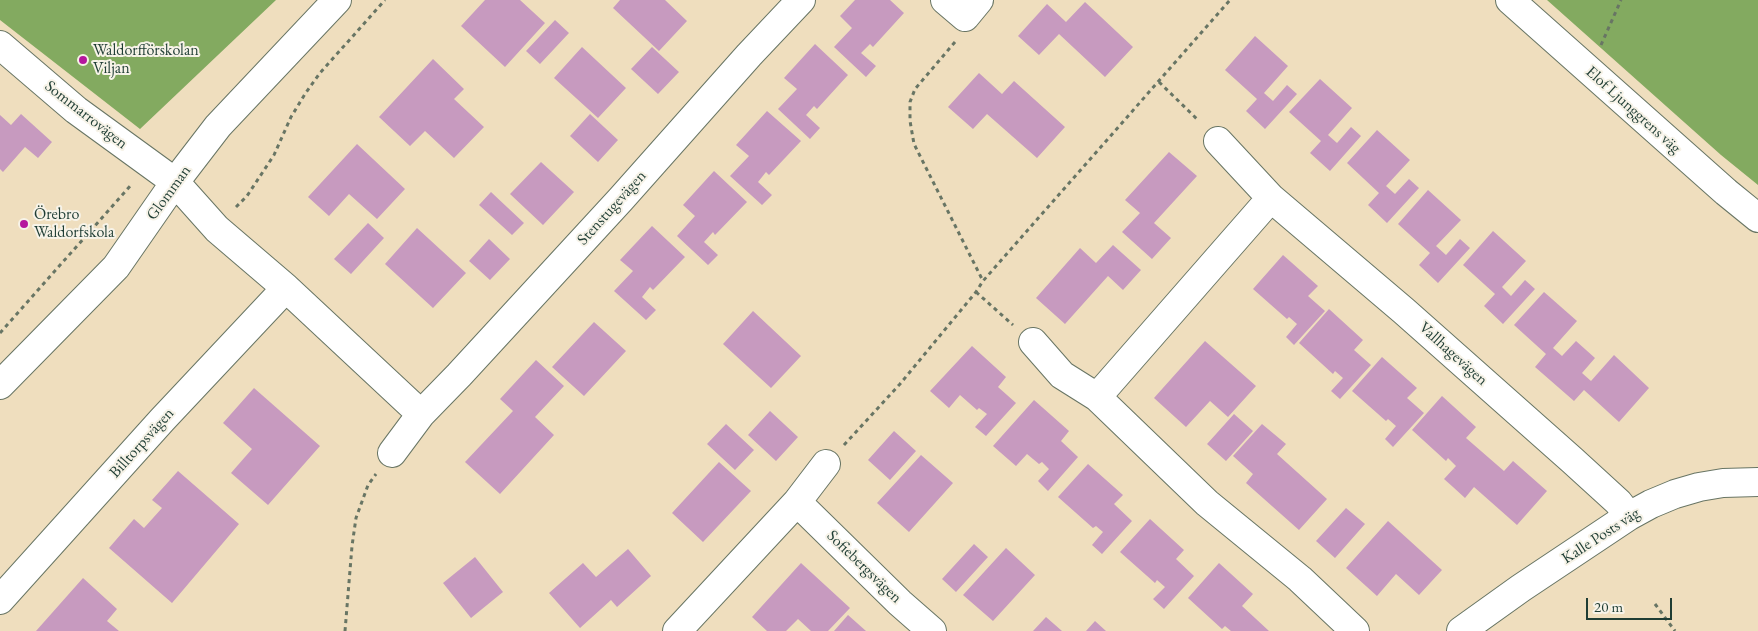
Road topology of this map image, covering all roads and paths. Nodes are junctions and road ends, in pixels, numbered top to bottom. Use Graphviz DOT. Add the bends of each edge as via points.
graph roads {
  1 [pos="337,0"];
  2 [pos="385,0"];
  3 [pos="801,0"];
  4 [pos="945,0"];
  5 [pos="979,0"];
  6 [pos="1230,0"];
  7 [pos="1510,0"];
  8 [pos="1621,0"];
  9 [pos="958,38"];
  10 [pos="0,45"];
  11 [pos="1578,60"];
  12 [pos="1159,81"];
  13 [pos="1218,141"];
  14 [pos="175,182"];
  15 [pos="132,183"];
  16 [pos="1271,198"];
  17 [pos="234,210"];
  18 [pos="1758,218"];
  19 [pos="983,281"];
  20 [pos="286,288"];
  21 [pos="976,292"];
  22 [pos="0,333"];
  23 [pos="1033,342"];
  24 [pos="0,385"];
  25 [pos="1097,397"];
  26 [pos="420,414"];
  27 [pos="392,452"];
  28 [pos="826,464"];
  29 [pos="1758,482"];
  30 [pos="797,502"];
  31 [pos="1629,516"];
  32 [pos="0,600"];
  33 [pos="1655,604"];
  34 [pos="345,631"];
  35 [pos="677,631"];
  36 [pos="932,631"];
  37 [pos="1355,631"];
  38 [pos="1461,631"];
  39 [pos="1675,631"];
  1 -- 14 [label="street, Glomman" via="218,126"];
  2 -- 17 [label="path" via="320,73 291,117 274,155"];
  3 -- 26 [label="street, Stenstugevägen" via="621,200"];
  4 -- 5 [label="street" via="965,17"];
  6 -- 12 [label="path"];
  7 -- 11 [label="street, Elof Ljunggrens väg"];
  8 -- 11 [label="path" via="1600,48"];
  9 -- 19 [label="path" via="915,89 910,102 910,120 914,144"];
  10 -- 14 [label="street, Sommarrovägen" via="76,110"];
  11 -- 18 [label="street, Elof Ljunggrens väg"];
  12 -- 13 [label="path"];
  12 -- 19 [label="path"];
  13 -- 16 [label="street, Vallhagevägen"];
  14 -- 20 [label="street" via="217,229"];
  14 -- 24 [label="street, Glomman" via="116,267"];
  15 -- 22 [label="path"];
  16 -- 25 [label="street"];
  16 -- 31 [label="street, Vallhagevägen" via="1550,440"];
  19 -- 21 [label="path"];
  20 -- 26 [label="street"];
  20 -- 32 [label="street, Billtorpsvägen"];
  21 -- 23 [label="path"];
  21 -- 28 [label="path" via="900,384"];
  23 -- 25 [label="street" via="1062,375"];
  25 -- 37 [label="street" via="1208,503 1300,579"];
  26 -- 27 [label="street, Stenstugevägen"];
  27 -- 34 [label="path" via="368,485 356,518"];
  28 -- 30 [label="street"];
  29 -- 31 [label="street, Kalle Posts väg" via="1723,483 1675,494"];
  30 -- 35 [label="street"];
  30 -- 36 [label="street, Sofiebergsvägen"];
  31 -- 38 [label="street, Kalle Posts väg"];
  33 -- 39 [label="path"];
}
